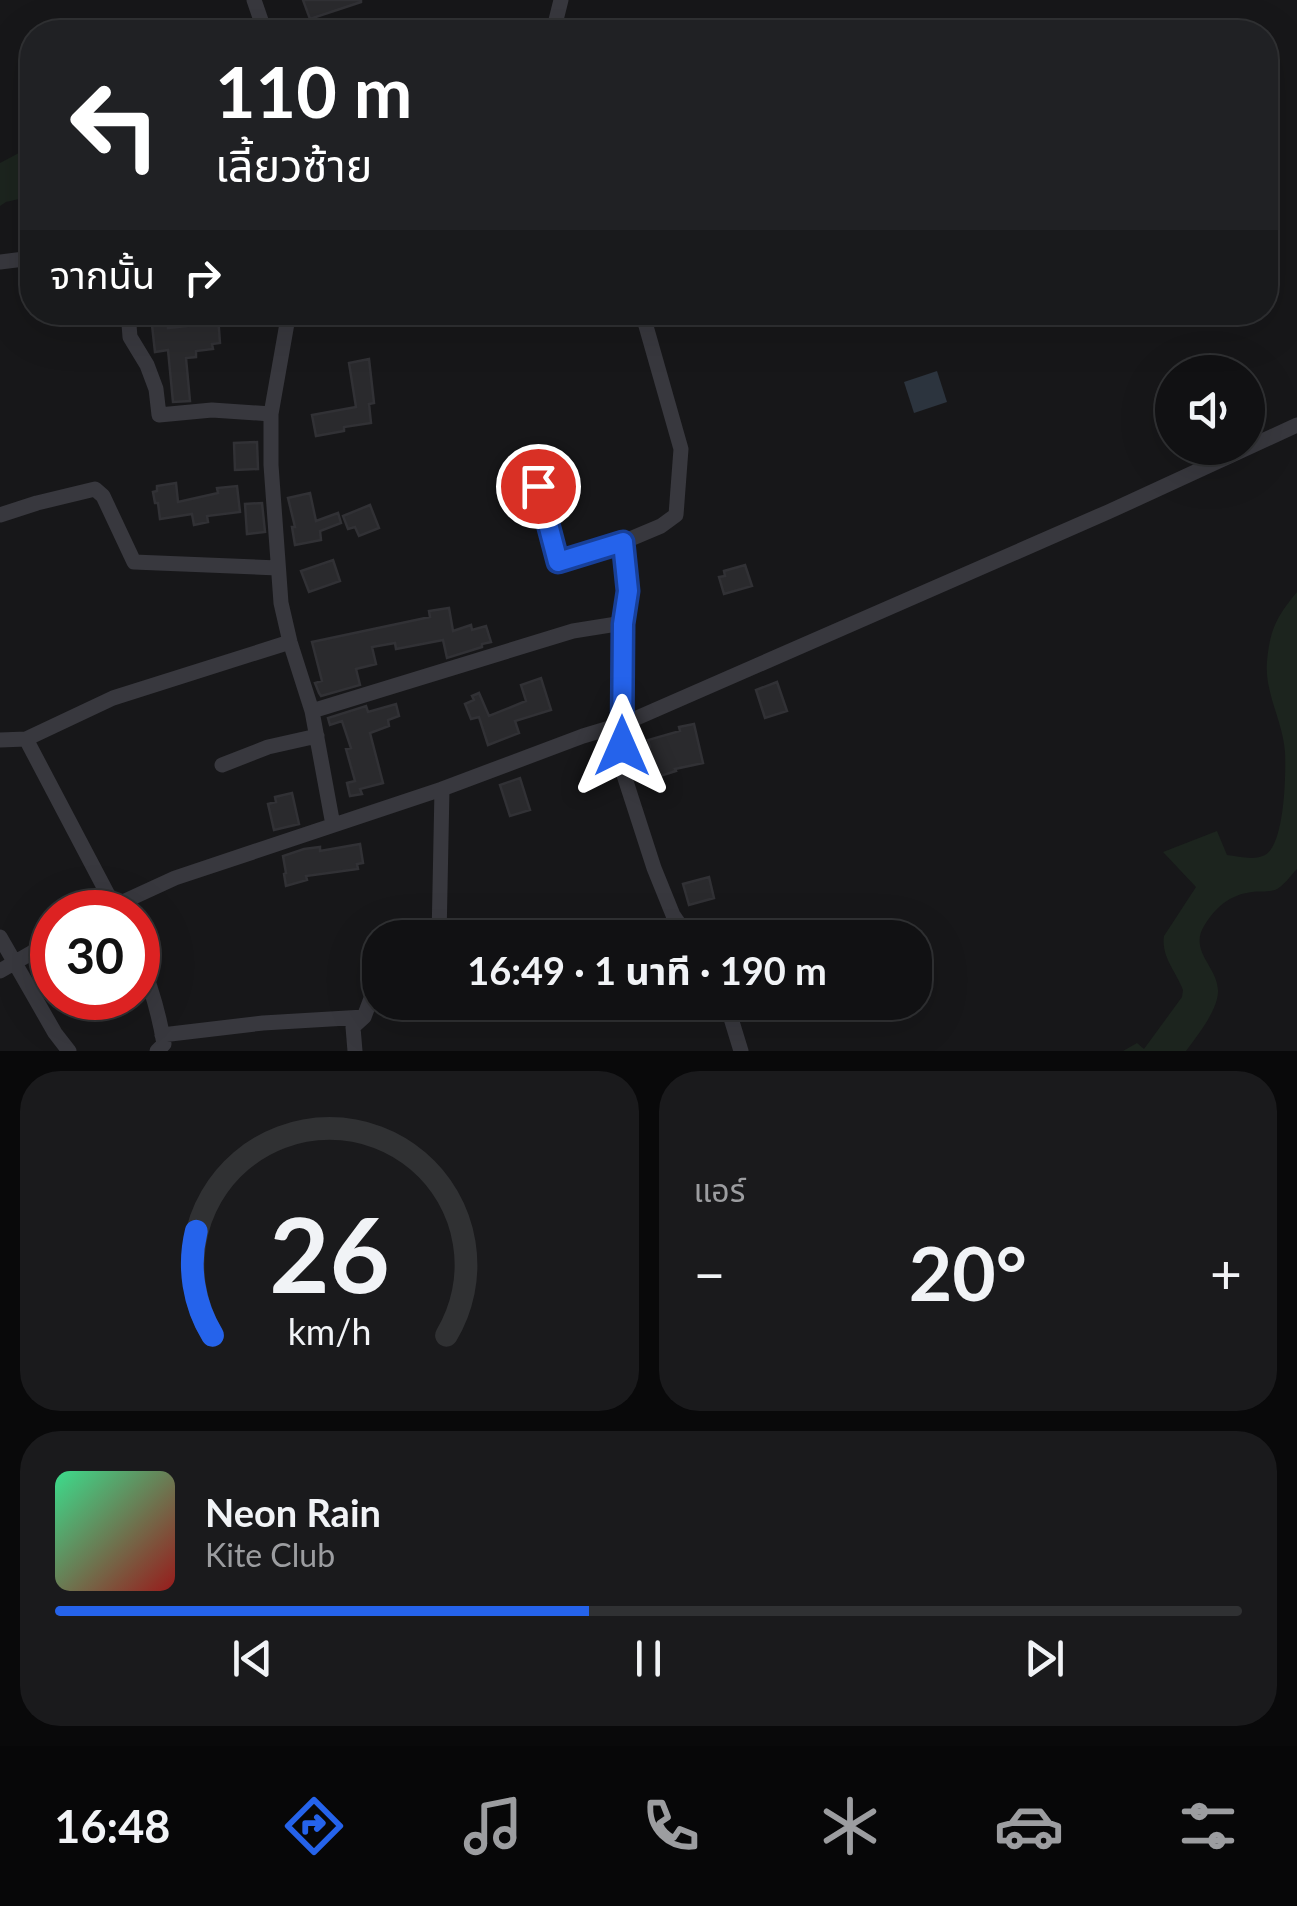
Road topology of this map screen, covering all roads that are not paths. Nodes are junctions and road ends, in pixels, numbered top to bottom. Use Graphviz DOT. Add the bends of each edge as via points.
graph roads {
  1 [pos="129,325"];
  2 [pos="286,325"];
  3 [pos="646,325"];
  4 [pos="271,414"];
  5 [pos="1297,426"];
  6 [pos="538,486"];
  7 [pos="0,515"];
  8 [pos="623,542"];
  9 [pos="278,568"];
  10 [pos="623,624"];
  11 [pos="290,642"];
  12 [pos="312,711"];
  13 [pos="623,724"];
  14 [pos="317,736"];
  15 [pos="26,739"];
  16 [pos="0,740"];
  17 [pos="222,765"];
  18 [pos="442,790"];
  19 [pos="333,824"];
  20 [pos="101,890"];
  21 [pos="151,890"];
  22 [pos="438,920"];
  23 [pos="677,920"];
  24 [pos="0,937"];
  25 [pos="30,954"];
  26 [pos="7,967"];
  27 [pos="362,1017"];
  28 [pos="362,1019"];
  29 [pos="732,1020"];
  30 [pos="159,1043"];
  31 [pos="69,1051"];
  32 [pos="355,1051"];
  33 [pos="742,1051"];
  1 -- 4 [label="street" via="156,389 159,415"];
  2 -- 4 [label="street"];
  3 -- 8 [label="street" via="681,449 678,498 676,515"];
  4 -- 9 [label="street"];
  5 -- 13 [label="street"];
  6 -- 8 [label="street" via="558,562"];
  7 -- 9 [label="street" via="96,489 134,562"];
  8 -- 10 [label="street"];
  9 -- 11 [label="street"];
  10 -- 12 [label="street" via="573,631"];
  10 -- 13 [label="street"];
  11 -- 12 [label="street"];
  11 -- 15 [label="street" via="113,698"];
  12 -- 14 [label="street"];
  13 -- 18 [label="street"];
  13 -- 23 [label="street" via="622,769"];
  14 -- 17 [label="street"];
  14 -- 19 [label="street"];
  15 -- 16 [label="street"];
  15 -- 20 [label="street"];
  18 -- 19 [label="street"];
  18 -- 22 [label="street"];
  19 -- 21 [label="street"];
  24 -- 26 [label="street"];
  25 -- 26 [label="street"];
  26 -- 31 [label="street"];
  27 -- 30 [label="street" via="263,1023"];
  28 -- 32 [label="street" via="353,1027"];
  29 -- 33 [label="street"];
}
